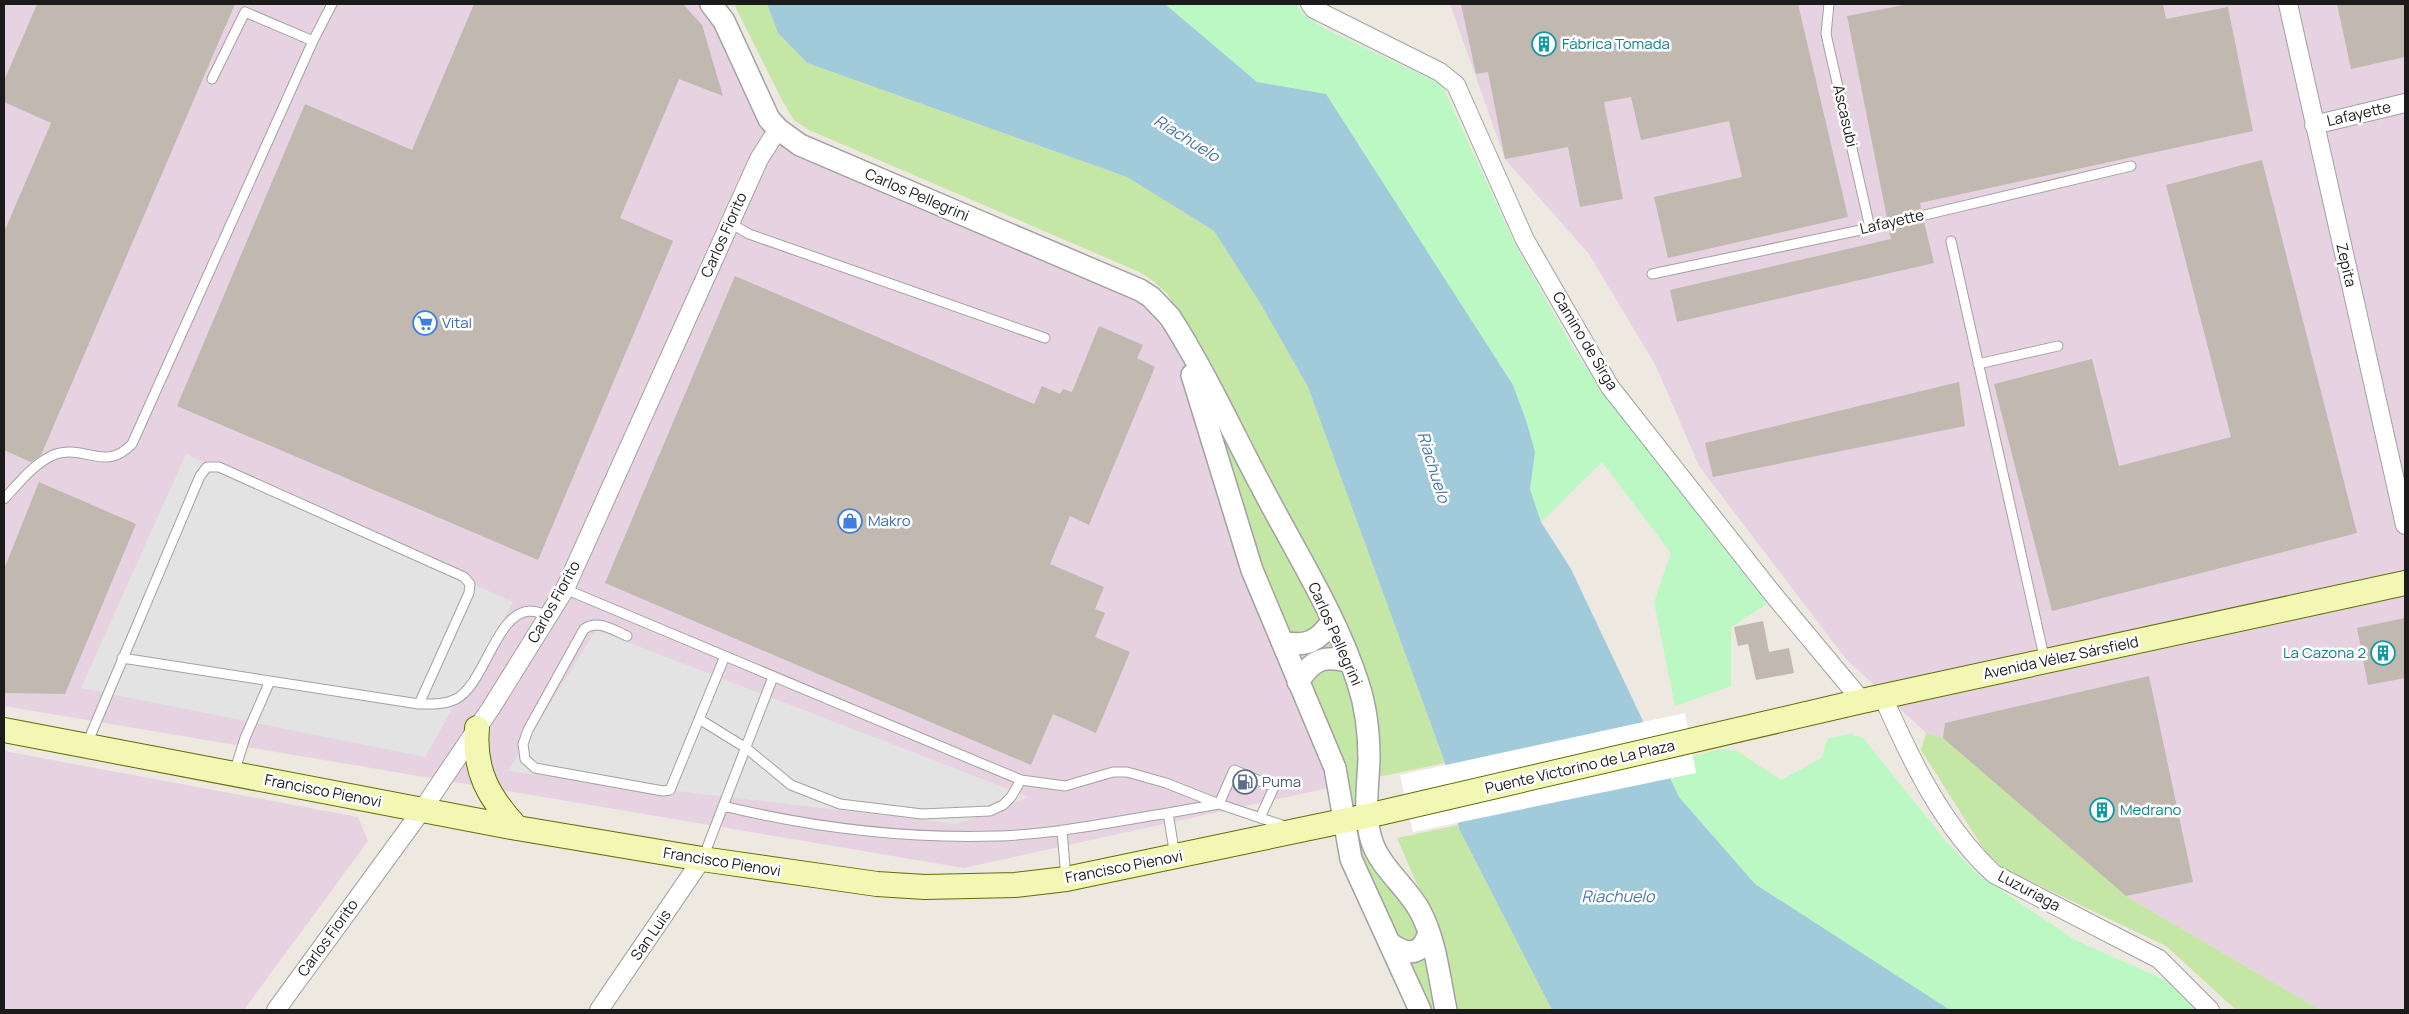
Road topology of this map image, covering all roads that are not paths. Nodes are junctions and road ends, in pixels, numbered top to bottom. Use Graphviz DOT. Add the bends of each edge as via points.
graph roads {
  1 [pos="332,4"];
  2 [pos="712,4"];
  3 [pos="1310,4"];
  4 [pos="1829,4"];
  5 [pos="2288,4"];
  6 [pos="313,41"];
  7 [pos="212,79"];
  8 [pos="2405,103"];
  9 [pos="2314,124"];
  10 [pos="778,129"];
  11 [pos="2131,166"];
  12 [pos="730,223"];
  13 [pos="1870,228"];
  14 [pos="1951,241"];
  15 [pos="1652,274"];
  16 [pos="1178,329"];
  17 [pos="1044,338"];
  18 [pos="2058,346"];
  19 [pos="1978,364"];
  20 [pos="4,499"];
  21 [pos="2405,525"];
  22 [pos="2405,583"];
  23 [pos="565,589"];
  24 [pos="549,615"];
  25 [pos="1332,621"];
  26 [pos="627,636"];
  27 [pos="1282,642"];
  28 [pos="725,656"];
  29 [pos="122,658"];
  30 [pos="1350,662"];
  31 [pos="2045,662"];
  32 [pos="774,677"];
  33 [pos="270,681"];
  34 [pos="1298,682"];
  35 [pos="1873,699"];
  36 [pos="419,704"];
  37 [pos="700,719"];
  38 [pos="477,728"];
  39 [pos="4,730"];
  40 [pos="1718,736"];
  41 [pos="86,746"];
  42 [pos="746,748"];
  43 [pos="234,774"];
  44 [pos="1021,780"];
  45 [pos="1441,798"];
  46 [pos="1219,804"];
  47 [pos="723,806"];
  48 [pos="422,810"];
  49 [pos="1168,813"];
  50 [pos="1367,816"];
  51 [pos="1260,818"];
  52 [pos="1344,820"];
  53 [pos="517,828"];
  54 [pos="1062,830"];
  55 [pos="1297,830"];
  56 [pos="1176,857"];
  57 [pos="702,859"];
  58 [pos="1066,879"];
  59 [pos="1429,932"];
  60 [pos="1391,944"];
  61 [pos="276,1010"];
  62 [pos="599,1010"];
  63 [pos="1420,1010"];
  64 [pos="1446,1010"];
  65 [pos="2210,1010"];
  1 -- 6 [label="lane"];
  2 -- 10 [label="street, Carlos Pellegrini" via="724,21 763,107"];
  3 -- 35 [label="street, Camino de Sirga" via="1314,9 1440,72 1456,86 1525,240 1610,387 1772,593"];
  4 -- 13 [label="lane, Ascasubi" via="1826,34"];
  5 -- 9 [label="street, Zepita"];
  6 -- 7 [label="lane" via="245,12"];
  6 -- 20 [label="lane" via="132,444 122,454 107,459 68,452 55,455 38,466"];
  8 -- 9 [label="street, Lafayette"];
  9 -- 21 [label="street, Zepita"];
  10 -- 12 [label="street, Carlos Fiorito" via="759,159"];
  10 -- 16 [label="street, Carlos Pellegrini" via="800,145 1140,290 1161,306"];
  11 -- 13 [label="lane, Lafayette"];
  12 -- 17 [label="lane" via="749,234"];
  12 -- 23 [label="street, Carlos Fiorito"];
  13 -- 15 [label="lane, Lafayette"];
  14 -- 19 [label="lane"];
  16 -- 25 [label="street, Carlos Pellegrini"];
  16 -- 27 [label="street, Carlos Pellegrini" via="1250,562"];
  18 -- 19 [label="lane"];
  19 -- 31 [label="lane"];
  22 -- 31 [label="main road, Avenida Vélez Sársfield"];
  23 -- 24 [label="street, Carlos Fiorito"];
  23 -- 28 [label="lane"];
  24 -- 36 [label="lane" via="530,611 516,614 470,685 457,699 440,704"];
  24 -- 38 [label="street, Carlos Fiorito"];
  25 -- 27 [label="street" via="1324,634 1311,642 1296,645"];
  25 -- 30 [label="street, Carlos Pellegrini"];
  26 -- 37 [label="lane" via="600,624 591,624 584,629 528,730 523,744 525,759 535,768 566,775 670,790"];
  27 -- 34 [label="street, Carlos Pellegrini"];
  28 -- 32 [label="lane"];
  28 -- 37 [label="lane"];
  29 -- 33 [label="lane"];
  29 -- 36 [label="lane" via="200,476 207,467 219,467 464,577 470,584 469,593"];
  29 -- 41 [label="lane"];
  30 -- 34 [label="street" via="1335,657 1319,660"];
  30 -- 50 [label="street, Carlos Pellegrini" via="1367,723"];
  31 -- 35 [label="main road, Avenida Vélez Sársfield"];
  32 -- 42 [label="lane"];
  32 -- 44 [label="lane"];
  33 -- 36 [label="lane"];
  33 -- 43 [label="lane" via="244,738"];
  34 -- 52 [label="street, Carlos Pellegrini" via="1335,768"];
  35 -- 40 [label="main road, Avenida Vélez Sársfield"];
  35 -- 65 [label="street, Luzuriaga" via="1907,750 1930,795 1981,862 1994,874 2159,959"];
  37 -- 42 [label="lane"];
  38 -- 48 [label="street, Carlos Fiorito"];
  38 -- 53 [label="main road" via="475,746 482,780 500,810"];
  39 -- 41 [label="main road, Francisco Pienovi"];
  40 -- 45 [label="main road, Puente Victorino de La Plaza"];
  41 -- 43 [label="main road, Francisco Pienovi"];
  42 -- 44 [label="lane" via="791,785 840,804 868,809 947,814 990,811 1003,805"];
  42 -- 47 [label="lane"];
  43 -- 48 [label="main road, Francisco Pienovi"];
  44 -- 46 [label="lane" via="1065,786 1112,772 1127,772 1158,780"];
  45 -- 50 [label="main road, Francisco Pienovi"];
  46 -- 49 [label="lane"];
  46 -- 51 [label="lane"];
  46 -- 51 [label="lane" via="1234,770 1274,787"];
  47 -- 54 [label="lane" via="777,819 859,832 934,837 1000,836"];
  47 -- 57 [label="lane"];
  48 -- 53 [label="main road, Francisco Pienovi"];
  48 -- 61 [label="street, Carlos Fiorito"];
  49 -- 54 [label="lane"];
  49 -- 56 [label="lane"];
  50 -- 52 [label="main road, Francisco Pienovi"];
  50 -- 59 [label="street, Carlos Pellegrini" via="1376,851 1419,910"];
  51 -- 55 [label="lane"];
  52 -- 55 [label="main road, Francisco Pienovi"];
  52 -- 60 [label="street, Carlos Pellegrini" via="1351,858"];
  53 -- 57 [label="main road, Francisco Pienovi"];
  54 -- 58 [label="lane"];
  55 -- 56 [label="main road, Francisco Pienovi"];
  56 -- 58 [label="main road, Francisco Pienovi"];
  57 -- 58 [label="main road, Francisco Pienovi" via="837,880 906,886 1015,886"];
  57 -- 62 [label="street, San Luis"];
  59 -- 60 [label="street" via="1419,949 1409,952"];
  59 -- 64 [label="street, Carlos Pellegrini"];
  60 -- 63 [label="street, Carlos Pellegrini"];
}
